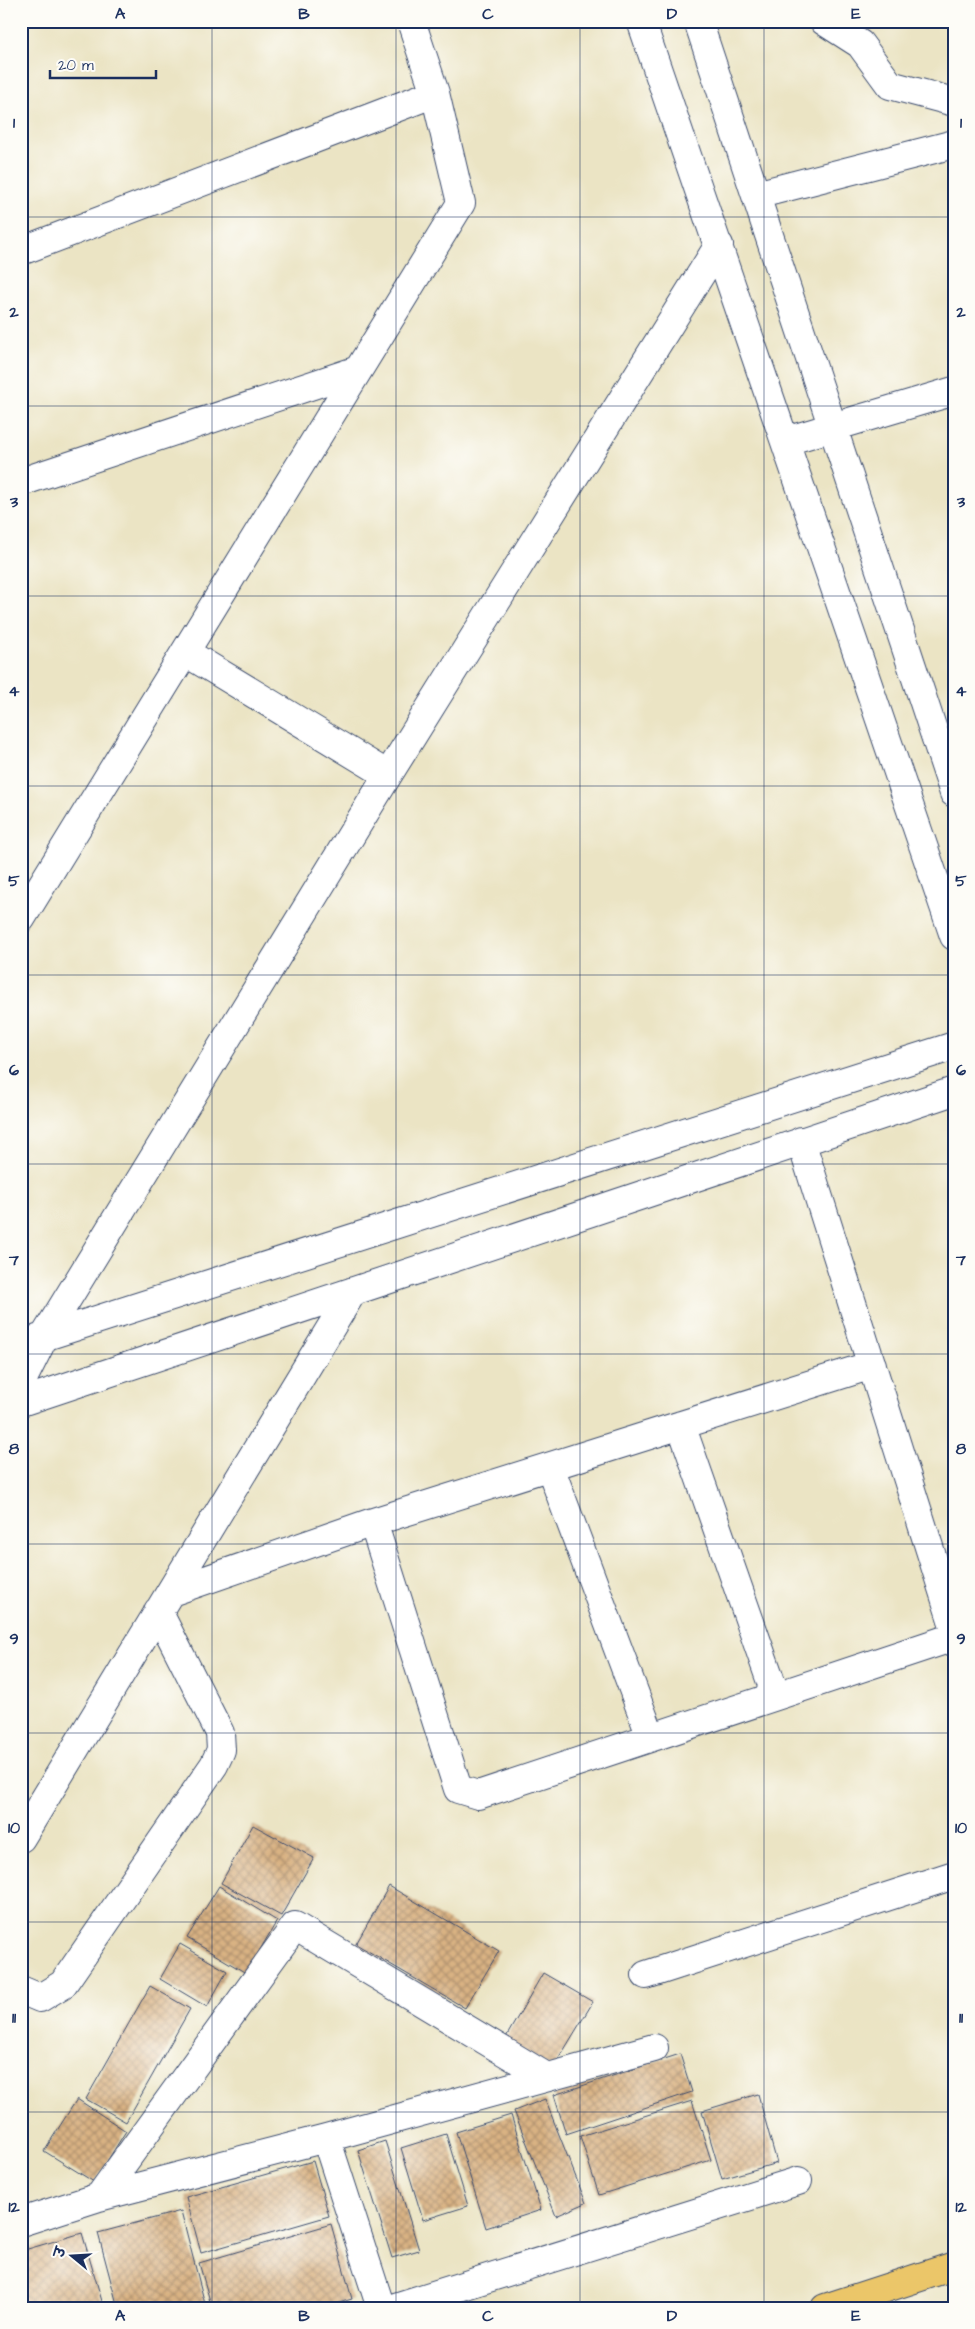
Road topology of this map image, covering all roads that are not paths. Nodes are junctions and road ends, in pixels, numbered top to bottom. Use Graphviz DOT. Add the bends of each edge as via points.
graph roads {
  1 [pos="411,21"];
  2 [pos="641,21"];
  3 [pos="698,21"];
  4 [pos="824,21"];
  5 [pos="434,94"];
  6 [pos="954,102"];
  7 [pos="954,144"];
  8 [pos="756,195"];
  9 [pos="719,245"];
  10 [pos="21,251"];
  11 [pos="358,370"];
  12 [pos="954,391"];
  13 [pos="832,428"];
  14 [pos="786,441"];
  15 [pos="21,482"];
  16 [pos="185,652"];
  17 [pos="388,775"];
  18 [pos="954,793"];
  19 [pos="21,919"];
  20 [pos="954,936"];
  21 [pos="954,1046"];
  22 [pos="954,1091"];
  23 [pos="801,1141"];
  24 [pos="353,1291"];
  25 [pos="33,1341"];
  26 [pos="872,1365"];
  27 [pos="21,1383"];
  28 [pos="21,1402"];
  29 [pos="681,1425"];
  30 [pos="550,1467"];
  31 [pos="373,1522"];
  32 [pos="165,1601"];
  33 [pos="954,1626"];
  34 [pos="954,1637"];
  35 [pos="776,1696"];
  36 [pos="651,1737"];
  37 [pos="21,1838"];
  38 [pos="954,1875"];
  39 [pos="646,1975"];
  40 [pos="21,1990"];
  41 [pos="654,2048"];
  42 [pos="545,2076"];
  43 [pos="326,2138"];
  44 [pos="798,2181"];
  45 [pos="99,2198"];
  46 [pos="21,2222"];
  47 [pos="954,2266"];
  48 [pos="382,2308"];
  49 [pos="392,2308"];
  50 [pos="825,2308"];
  1 -- 5 [label="street"];
  2 -- 9 [label="street"];
  3 -- 8 [label="street"];
  4 -- 6 [label="street" via="860,44 890,85"];
  5 -- 10 [label="street"];
  5 -- 11 [label="street" via="460,203"];
  7 -- 8 [label="street"];
  8 -- 13 [label="street"];
  9 -- 14 [label="street"];
  9 -- 17 [label="street"];
  11 -- 15 [label="street"];
  11 -- 16 [label="street"];
  12 -- 13 [label="street"];
  13 -- 14 [label="street"];
  13 -- 18 [label="street"];
  14 -- 20 [label="street"];
  16 -- 17 [label="street"];
  16 -- 19 [label="street"];
  17 -- 25 [label="street"];
  21 -- 25 [label="street"];
  22 -- 23 [label="street"];
  23 -- 24 [label="street"];
  23 -- 26 [label="street"];
  24 -- 28 [label="street"];
  24 -- 32 [label="street"];
  25 -- 27 [label="street"];
  26 -- 29 [label="street"];
  26 -- 33 [label="street"];
  29 -- 30 [label="street"];
  29 -- 35 [label="street"];
  30 -- 31 [label="street"];
  30 -- 36 [label="street"];
  31 -- 32 [label="street"];
  31 -- 36 [label="street" via="458,1789 478,1795"];
  32 -- 37 [label="street"];
  32 -- 40 [label="street" via="220,1733 221,1750 214,1765 63,1984 40,1998"];
  34 -- 35 [label="street"];
  35 -- 36 [label="street"];
  38 -- 39 [label="street"];
  41 -- 42 [label="street"];
  42 -- 43 [label="street"];
  42 -- 45 [label="street" via="295,1926"];
  43 -- 45 [label="street"];
  43 -- 48 [label="street"];
  44 -- 49 [label="street"];
  45 -- 46 [label="street"];
  47 -- 50 [label="main road"];
}
